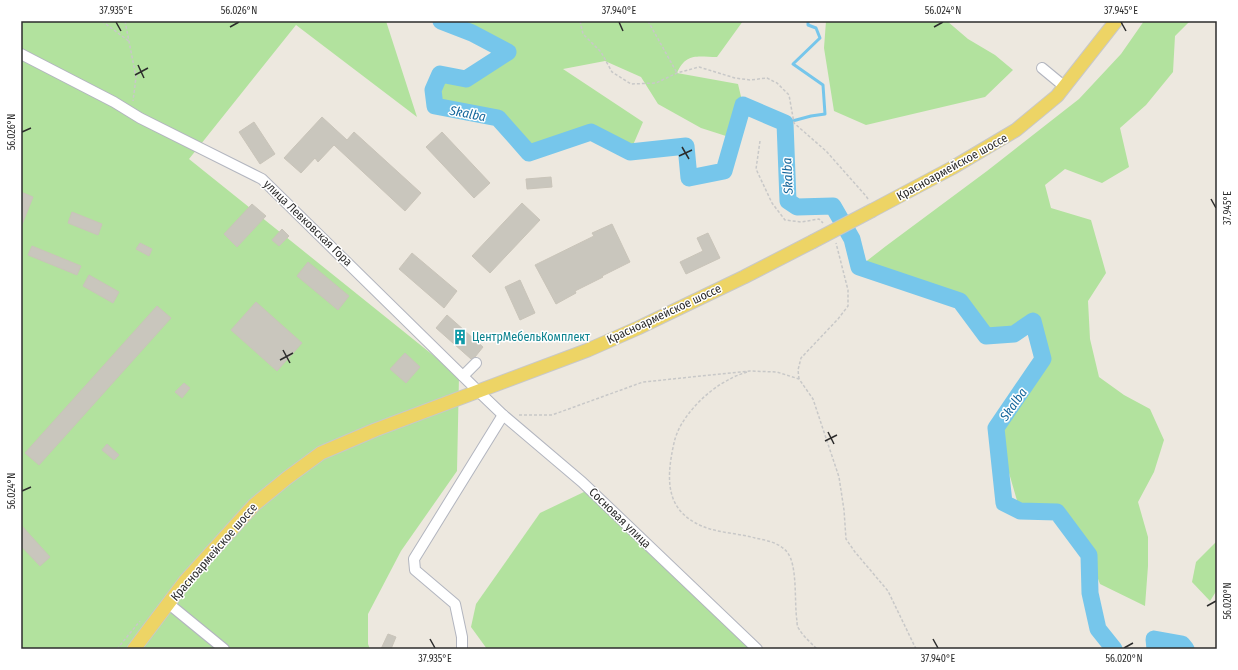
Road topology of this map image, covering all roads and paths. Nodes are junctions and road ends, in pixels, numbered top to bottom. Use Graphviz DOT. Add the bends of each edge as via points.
graph roads {
  1 [pos="102,21"];
  2 [pos="125,21"];
  3 [pos="580,21"];
  4 [pos="648,21"];
  5 [pos="1116,21"];
  6 [pos="130,42"];
  7 [pos="21,54"];
  8 [pos="1042,68"];
  9 [pos="677,73"];
  10 [pos="1065,87"];
  11 [pos="133,102"];
  12 [pos="760,141"];
  13 [pos="866,196"];
  14 [pos="824,224"];
  15 [pos="836,243"];
  16 [pos="476,363"];
  17 [pos="750,371"];
  18 [pos="463,376"];
  19 [pos="799,379"];
  20 [pos="478,391"];
  21 [pos="503,414"];
  22 [pos="169,604"];
  23 [pos="134,649"];
  24 [pos="224,649"];
  25 [pos="462,649"];
  26 [pos="757,649"];
  27 [pos="817,649"];
  28 [pos="916,649"];
  1 -- 6 [label="path"];
  2 -- 6 [label="path"];
  3 -- 9 [label="path" via="583,34 601,52 612,72 631,84 656,83"];
  4 -- 9 [label="path"];
  5 -- 10 [label="main road, Красноармейское шоссе"];
  6 -- 11 [label="path" via="136,77"];
  7 -- 18 [label="street, улица Левковская Гора" via="140,118 262,179"];
  8 -- 10 [label="street"];
  9 -- 13 [label="path" via="699,67 735,78 766,78 778,83 789,95 794,123 826,151"];
  10 -- 20 [label="main road, Красноармейское шоссе, bridge" via="1016,130 952,168 812,242 638,328 588,350"];
  12 -- 14 [label="path" via="756,169 772,203 785,220 801,222 819,219"];
  15 -- 19 [label="path" via="848,290 848,306 801,358"];
  16 -- 18 [label="street"];
  17 -- 19 [label="path" via="777,372"];
  17 -- 21 [label="path" via="643,382 552,415"];
  17 -- 27 [label="path" via="729,379 708,393 690,412 676,435 670,462 670,488 677,507 692,522 781,546 792,563 798,628"];
  18 -- 20 [label="street, улица Левковская Гора"];
  19 -- 28 [label="path" via="812,399 839,477 846,539 888,591"];
  20 -- 21 [label="street, Сосновая улица"];
  20 -- 22 [label="main road, Красноармейское шоссе" via="374,430 321,454 304,465 254,504"];
  21 -- 25 [label="street" via="414,559 415,570 455,604"];
  21 -- 26 [label="street, Сосновая улица" via="582,482"];
  22 -- 23 [label="main road, Красноармейское шоссе"];
  22 -- 24 [label="street"];
}
